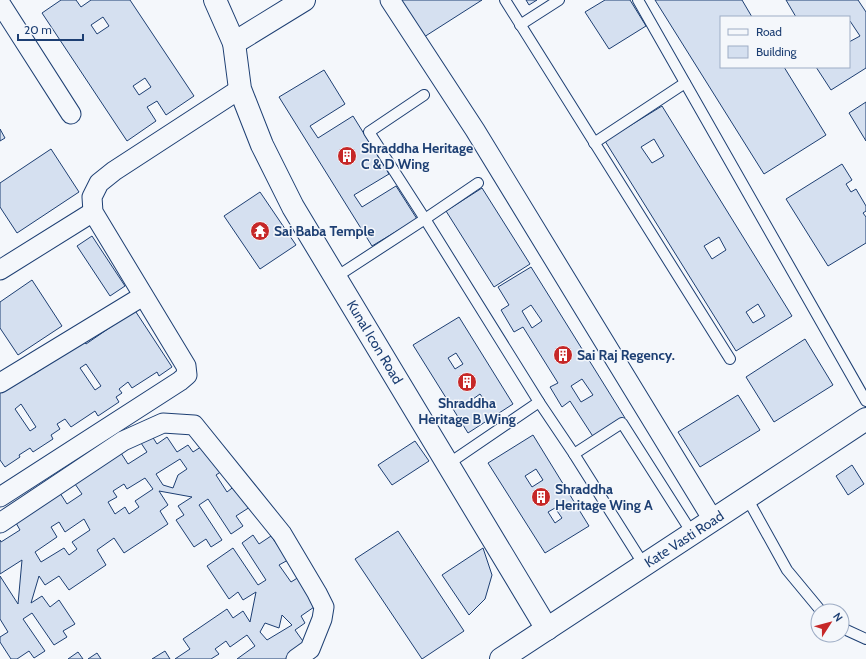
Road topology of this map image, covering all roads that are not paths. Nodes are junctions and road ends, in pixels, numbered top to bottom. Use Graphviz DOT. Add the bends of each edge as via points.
graph roads {
  1 [pos="215,0"];
  2 [pos="304,0"];
  3 [pos="390,0"];
  4 [pos="505,0"];
  5 [pos="559,0"];
  6 [pos="638,0"];
  7 [pos="0,3"];
  8 [pos="520,25"];
  9 [pos="234,43"];
  10 [pos="685,83"];
  11 [pos="240,89"];
  12 [pos="424,95"];
  13 [pos="71,114"];
  14 [pos="594,143"];
  15 [pos="478,183"];
  16 [pos="93,212"];
  17 [pos="425,219"];
  18 [pos="0,270"];
  19 [pos="336,277"];
  20 [pos="143,296"];
  21 [pos="730,359"];
  22 [pos="0,383"];
  23 [pos="866,401"];
  24 [pos="539,402"];
  25 [pos="866,419"];
  26 [pos="574,454"];
  27 [pos="448,464"];
  28 [pos="0,497"];
  29 [pos="747,498"];
  30 [pos="713,520"];
  31 [pos="0,523"];
  32 [pos="692,533"];
  33 [pos="644,565"];
  34 [pos="814,603"];
  35 [pos="547,629"];
  36 [pos="850,632"];
  37 [pos="866,639"];
  38 [pos="296,659"];
  39 [pos="501,659"];
  1 -- 9 [label="street, Kunal Icon Road"];
  2 -- 9 [label="street"];
  3 -- 30 [label="street" via="475,130"];
  4 -- 8 [label="lane"];
  5 -- 8 [label="lane"];
  6 -- 10 [label="lane"];
  7 -- 13 [label="street"];
  8 -- 14 [label="lane"];
  9 -- 11 [label="street, Kunal Icon Road"];
  10 -- 14 [label="lane"];
  10 -- 23 [label="lane"];
  11 -- 16 [label="street" via="98,182 92,197"];
  11 -- 19 [label="street, Kunal Icon Road" via="262,145 282,186"];
  12 -- 17 [label="lane" via="369,132"];
  14 -- 21 [label="lane"];
  15 -- 17 [label="lane"];
  16 -- 18 [label="street"];
  16 -- 20 [label="street"];
  17 -- 19 [label="lane"];
  17 -- 24 [label="lane"];
  19 -- 27 [label="street, Kunal Icon Road"];
  20 -- 22 [label="street"];
  20 -- 28 [label="street" via="186,366 187,375"];
  24 -- 26 [label="lane"];
  24 -- 27 [label="lane"];
  25 -- 29 [label="street, Kate Vasti Road"];
  26 -- 32 [label="lane" via="622,423"];
  26 -- 33 [label="lane"];
  27 -- 35 [label="street, Kunal Icon Road"];
  29 -- 30 [label="street, Kate Vasti Road"];
  29 -- 34 [label="lane" via="787,570"];
  30 -- 32 [label="street, Kate Vasti Road"];
  31 -- 38 [label="street" via="123,441 163,423 194,425 282,534 324,607 310,649"];
  32 -- 33 [label="street, Kate Vasti Road"];
  33 -- 35 [label="street, Kate Vasti Road"];
  35 -- 39 [label="street, Kate Vasti Road"];
  36 -- 37 [label="lane"];
}
